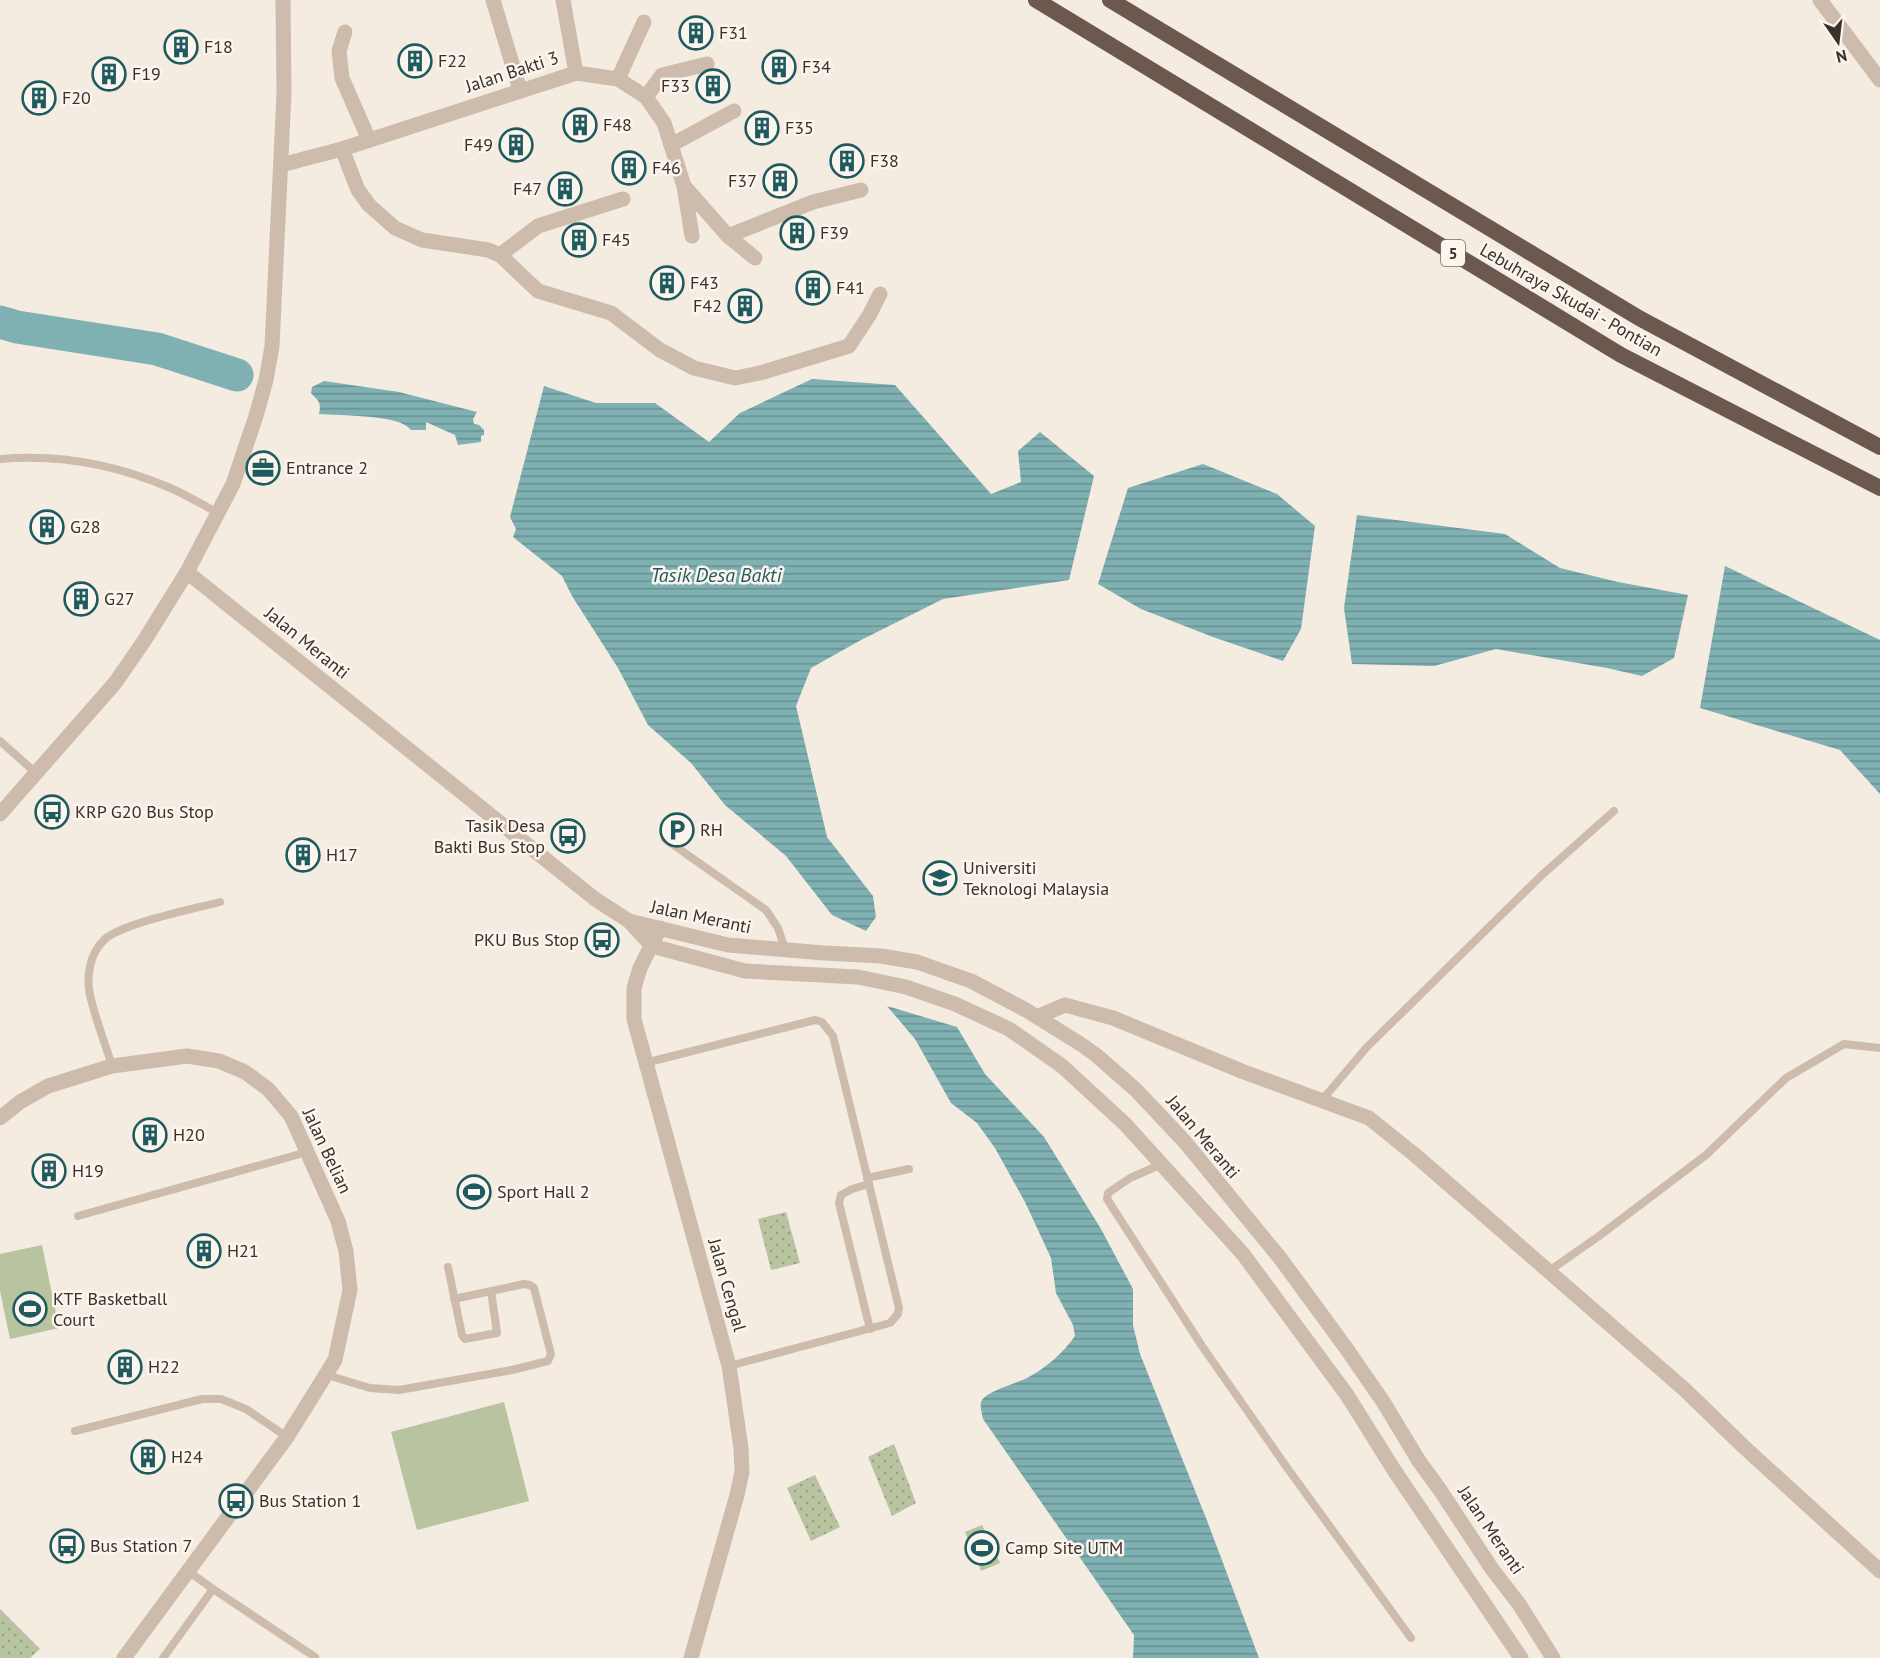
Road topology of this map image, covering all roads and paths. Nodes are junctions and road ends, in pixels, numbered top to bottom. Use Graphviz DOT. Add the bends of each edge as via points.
graph roads {
  1 [pos="283,0"];
  2 [pos="493,0"];
  3 [pos="563,0"];
  4 [pos="1036,0"];
  5 [pos="1110,0"];
  6 [pos="1820,0"];
  7 [pos="644,22"];
  8 [pos="345,32"];
  9 [pos="707,64"];
  10 [pos="576,73"];
  11 [pos="618,79"];
  12 [pos="1880,80"];
  13 [pos="520,90"];
  14 [pos="646,98"];
  15 [pos="734,111"];
  16 [pos="369,140"];
  17 [pos="672,145"];
  18 [pos="342,149"];
  19 [pos="281,165"];
  20 [pos="684,186"];
  21 [pos="861,190"];
  22 [pos="623,199"];
  23 [pos="692,236"];
  24 [pos="728,236"];
  25 [pos="500,255"];
  26 [pos="755,258"];
  27 [pos="880,294"];
  28 [pos="1880,447"];
  29 [pos="0,459"];
  30 [pos="1880,488"];
  31 [pos="218,513"];
  32 [pos="187,572"];
  33 [pos="0,741"];
  34 [pos="36,773"];
  35 [pos="1614,811"];
  36 [pos="0,814"];
  37 [pos="665,839"];
  38 [pos="220,902"];
  39 [pos="629,921"];
  40 [pos="660,927"];
  41 [pos="652,946"];
  42 [pos="785,949"];
  43 [pos="1037,1017"];
  44 [pos="1880,1048"];
  45 [pos="645,1063"];
  46 [pos="112,1066"];
  47 [pos="1322,1100"];
  48 [pos="0,1118"];
  49 [pos="307,1152"];
  50 [pos="1163,1164"];
  51 [pos="909,1169"];
  52 [pos="868,1181"];
  53 [pos="78,1216"];
  54 [pos="448,1267"];
  55 [pos="1549,1271"];
  56 [pos="490,1292"];
  57 [pos="454,1299"];
  58 [pos="870,1329"];
  59 [pos="729,1366"];
  60 [pos="327,1375"];
  61 [pos="75,1431"];
  62 [pos="286,1437"];
  63 [pos="188,1571"];
  64 [pos="1880,1571"];
  65 [pos="213,1589"];
  66 [pos="1411,1638"];
  67 [pos="126,1657"];
  68 [pos="315,1657"];
  69 [pos="163,1658"];
  70 [pos="691,1658"];
  71 [pos="1521,1658"];
  72 [pos="1553,1658"];
  1 -- 19 [label="street"];
  2 -- 13 [label="street"];
  3 -- 10 [label="street"];
  4 -- 30 [label="highway, Lebuhraya Skudai - Pontian / 5" via="1621,355"];
  5 -- 28 [label="highway, Lebuhraya Skudai - Pontian / 5" via="1639,318"];
  6 -- 12 [label="street"];
  7 -- 11 [label="street"];
  8 -- 16 [label="street" via="339,51 342,78"];
  9 -- 14 [label="street" via="662,75"];
  10 -- 11 [label="street, Jalan Bakti 3"];
  10 -- 13 [label="street, Jalan Bakti 3"];
  11 -- 14 [label="street, Jalan Bakti 3"];
  13 -- 16 [label="street, Jalan Bakti 3"];
  14 -- 17 [label="street, Jalan Bakti 3" via="664,123"];
  15 -- 17 [label="street"];
  16 -- 18 [label="street, Jalan Bakti 3"];
  17 -- 20 [label="street, Jalan Bakti 3"];
  18 -- 19 [label="street, Jalan Bakti 3"];
  18 -- 25 [label="street" via="358,190 395,228 422,240"];
  19 -- 31 [label="street" via="272,346 266,380 233,484"];
  20 -- 23 [label="street, Jalan Bakti 3"];
  20 -- 24 [label="street"];
  21 -- 24 [label="street" via="813,202"];
  22 -- 25 [label="street" via="538,226"];
  24 -- 26 [label="street"];
  25 -- 27 [label="street" via="538,291 611,313 660,350 694,368 735,378 849,346"];
  29 -- 31 [label="lane" via="59,458 131,473"];
  31 -- 32 [label="street"];
  32 -- 34 [label="street" via="115,682"];
  32 -- 39 [label="street, Jalan Meranti" via="586,891"];
  33 -- 34 [label="lane"];
  34 -- 36 [label="street"];
  35 -- 47 [label="lane" via="1534,883 1367,1047"];
  37 -- 42 [label="lane" via="766,910"];
  38 -- 46 [label="lane" via="136,924 106,938 93,953 90,994"];
  39 -- 40 [label="street, Jalan Meranti"];
  39 -- 41 [label="street, Jalan Meranti"];
  40 -- 41 [label="street, Jalan Cengal"];
  40 -- 42 [label="street, Jalan Meranti" via="728,945"];
  41 -- 45 [label="street, Jalan Cengal" via="634,988 634,1019"];
  41 -- 50 [label="street" via="745,970 858,976 955,1004 1009,1029 1062,1066"];
  42 -- 43 [label="street, Jalan Meranti" via="917,962 971,981"];
  43 -- 47 [label="street" via="1065,1005 1113,1018"];
  43 -- 72 [label="street, Jalan Meranti" via="1082,1045 1136,1090 1249,1218 1346,1348"];
  44 -- 55 [label="lane" via="1844,1044 1786,1078 1706,1155"];
  45 -- 52 [label="lane" via="814,1020 822,1022 833,1036"];
  45 -- 59 [label="street, Jalan Cengal"];
  46 -- 48 [label="street, Jalan Belian" via="48,1086"];
  46 -- 49 [label="street, Jalan Belian" via="187,1056 219,1061 245,1072 268,1089 291,1116"];
  47 -- 55 [label="street" via="1369,1118"];
  49 -- 53 [label="lane"];
  49 -- 60 [label="street, Jalan Belian" via="338,1221 350,1290 335,1360"];
  50 -- 66 [label="lane" via="1130,1178 1108,1193 1107,1199 1208,1355"];
  50 -- 71 [label="street" via="1243,1254 1347,1395"];
  51 -- 52 [label="lane"];
  52 -- 58 [label="lane" via="841,1196 839,1203"];
  52 -- 58 [label="lane" via="899,1308 890,1323"];
  54 -- 57 [label="lane"];
  55 -- 64 [label="street" via="1684,1389"];
  56 -- 57 [label="lane"];
  56 -- 57 [label="lane" via="498,1331 494,1335 468,1340 463,1337"];
  56 -- 60 [label="lane" via="524,1284 534,1288 551,1354 548,1361 399,1390 370,1388"];
  58 -- 59 [label="lane"];
  59 -- 70 [label="street, Jalan Cengal" via="742,1472"];
  60 -- 62 [label="street, Jalan Belian"];
  61 -- 62 [label="lane" via="202,1399 221,1399 246,1409"];
  62 -- 63 [label="street, Jalan Belian"];
  63 -- 65 [label="lane"];
  63 -- 67 [label="street, Jalan Belian"];
  65 -- 68 [label="lane"];
  65 -- 69 [label="lane"];
}
